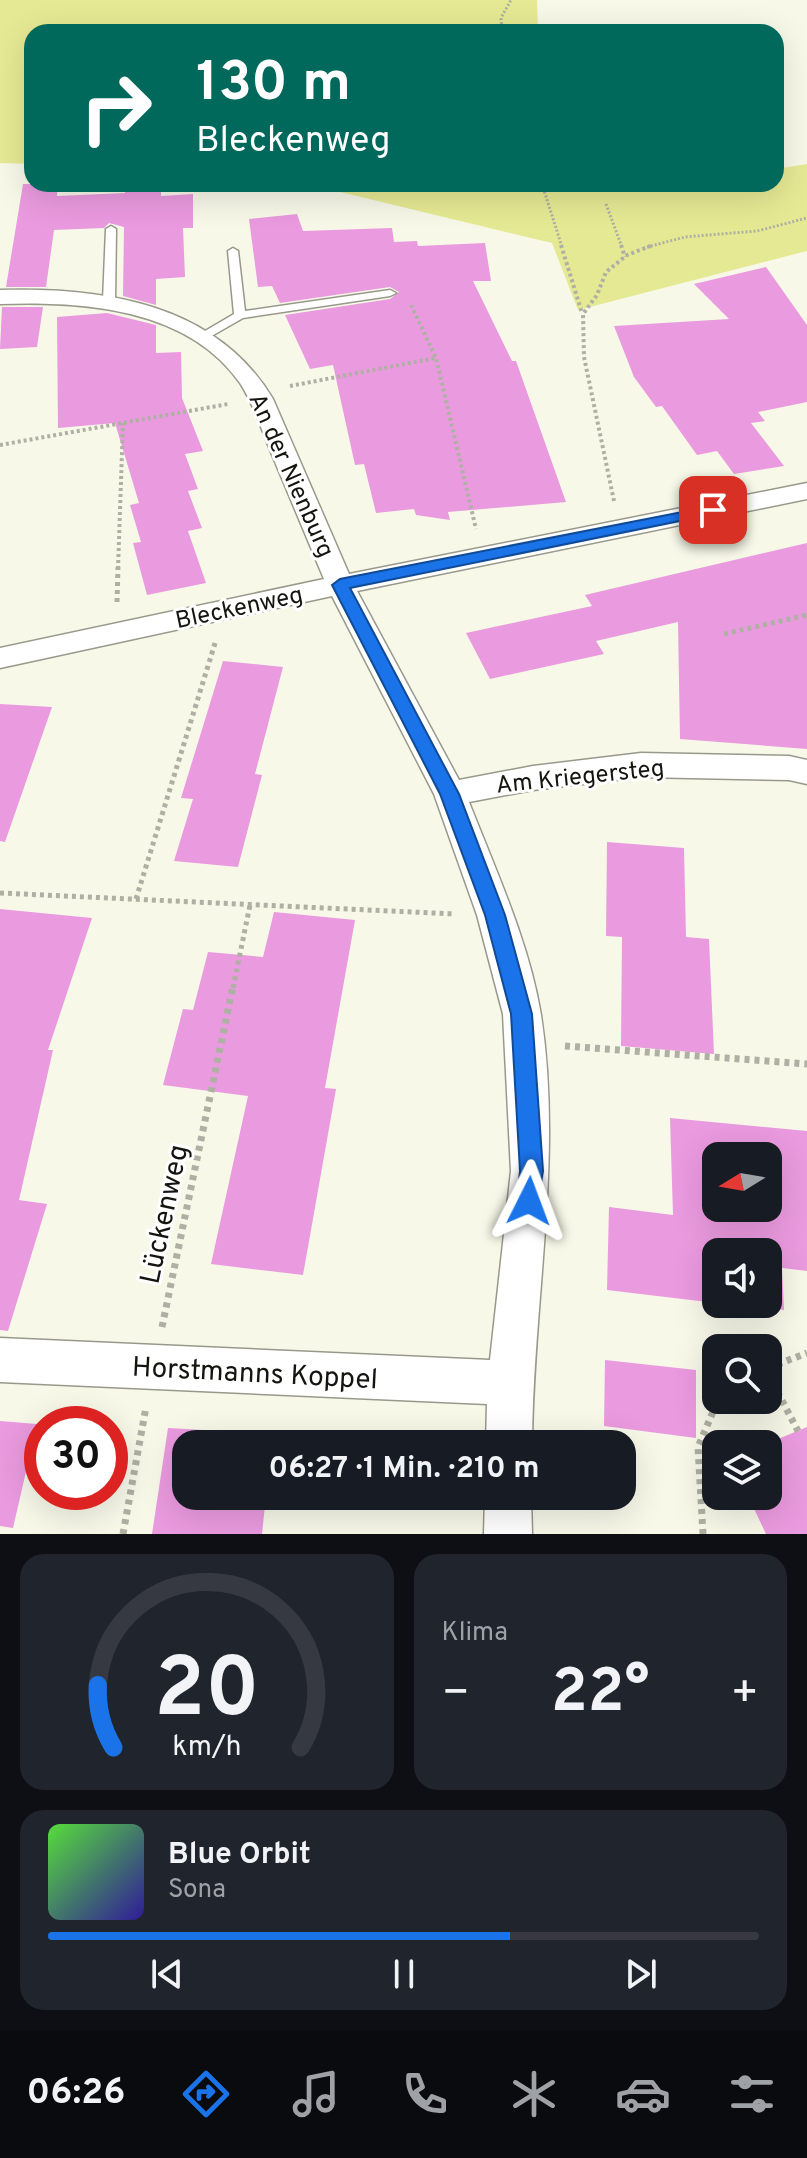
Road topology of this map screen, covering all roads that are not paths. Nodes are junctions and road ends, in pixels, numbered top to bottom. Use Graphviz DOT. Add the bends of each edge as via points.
graph roads {
  1 [pos="111,229"];
  2 [pos="233,251"];
  3 [pos="390,293"];
  4 [pos="0,297"];
  5 [pos="109,301"];
  6 [pos="240,315"];
  7 [pos="204,336"];
  8 [pos="807,491"];
  9 [pos="340,585"];
  10 [pos="0,658"];
  11 [pos="807,772"];
  12 [pos="450,794"];
  13 [pos="0,1360"];
  14 [pos="510,1383"];
  15 [pos="509,1430"];
  16 [pos="508,1510"];
  17 [pos="508,1534"];
  1 -- 5 [label="lane"];
  2 -- 6 [label="lane"];
  3 -- 6 [label="lane"];
  4 -- 5 [label="street, An der Nienburg"];
  5 -- 7 [label="street, An der Nienburg"];
  6 -- 7 [label="lane"];
  7 -- 9 [label="street, An der Nienburg" via="245,372 259,395"];
  8 -- 9 [label="street, Bleckenweg"];
  9 -- 10 [label="street, Bleckenweg"];
  9 -- 12 [label="street"];
  11 -- 12 [label="street, Am Kriegersteg" via="641,765"];
  12 -- 14 [label="street" via="495,915 522,1014 531,1171"];
  13 -- 14 [label="street, Horstmanns Koppel"];
  14 -- 15 [label="street"];
  16 -- 17 [label="street"];
}
